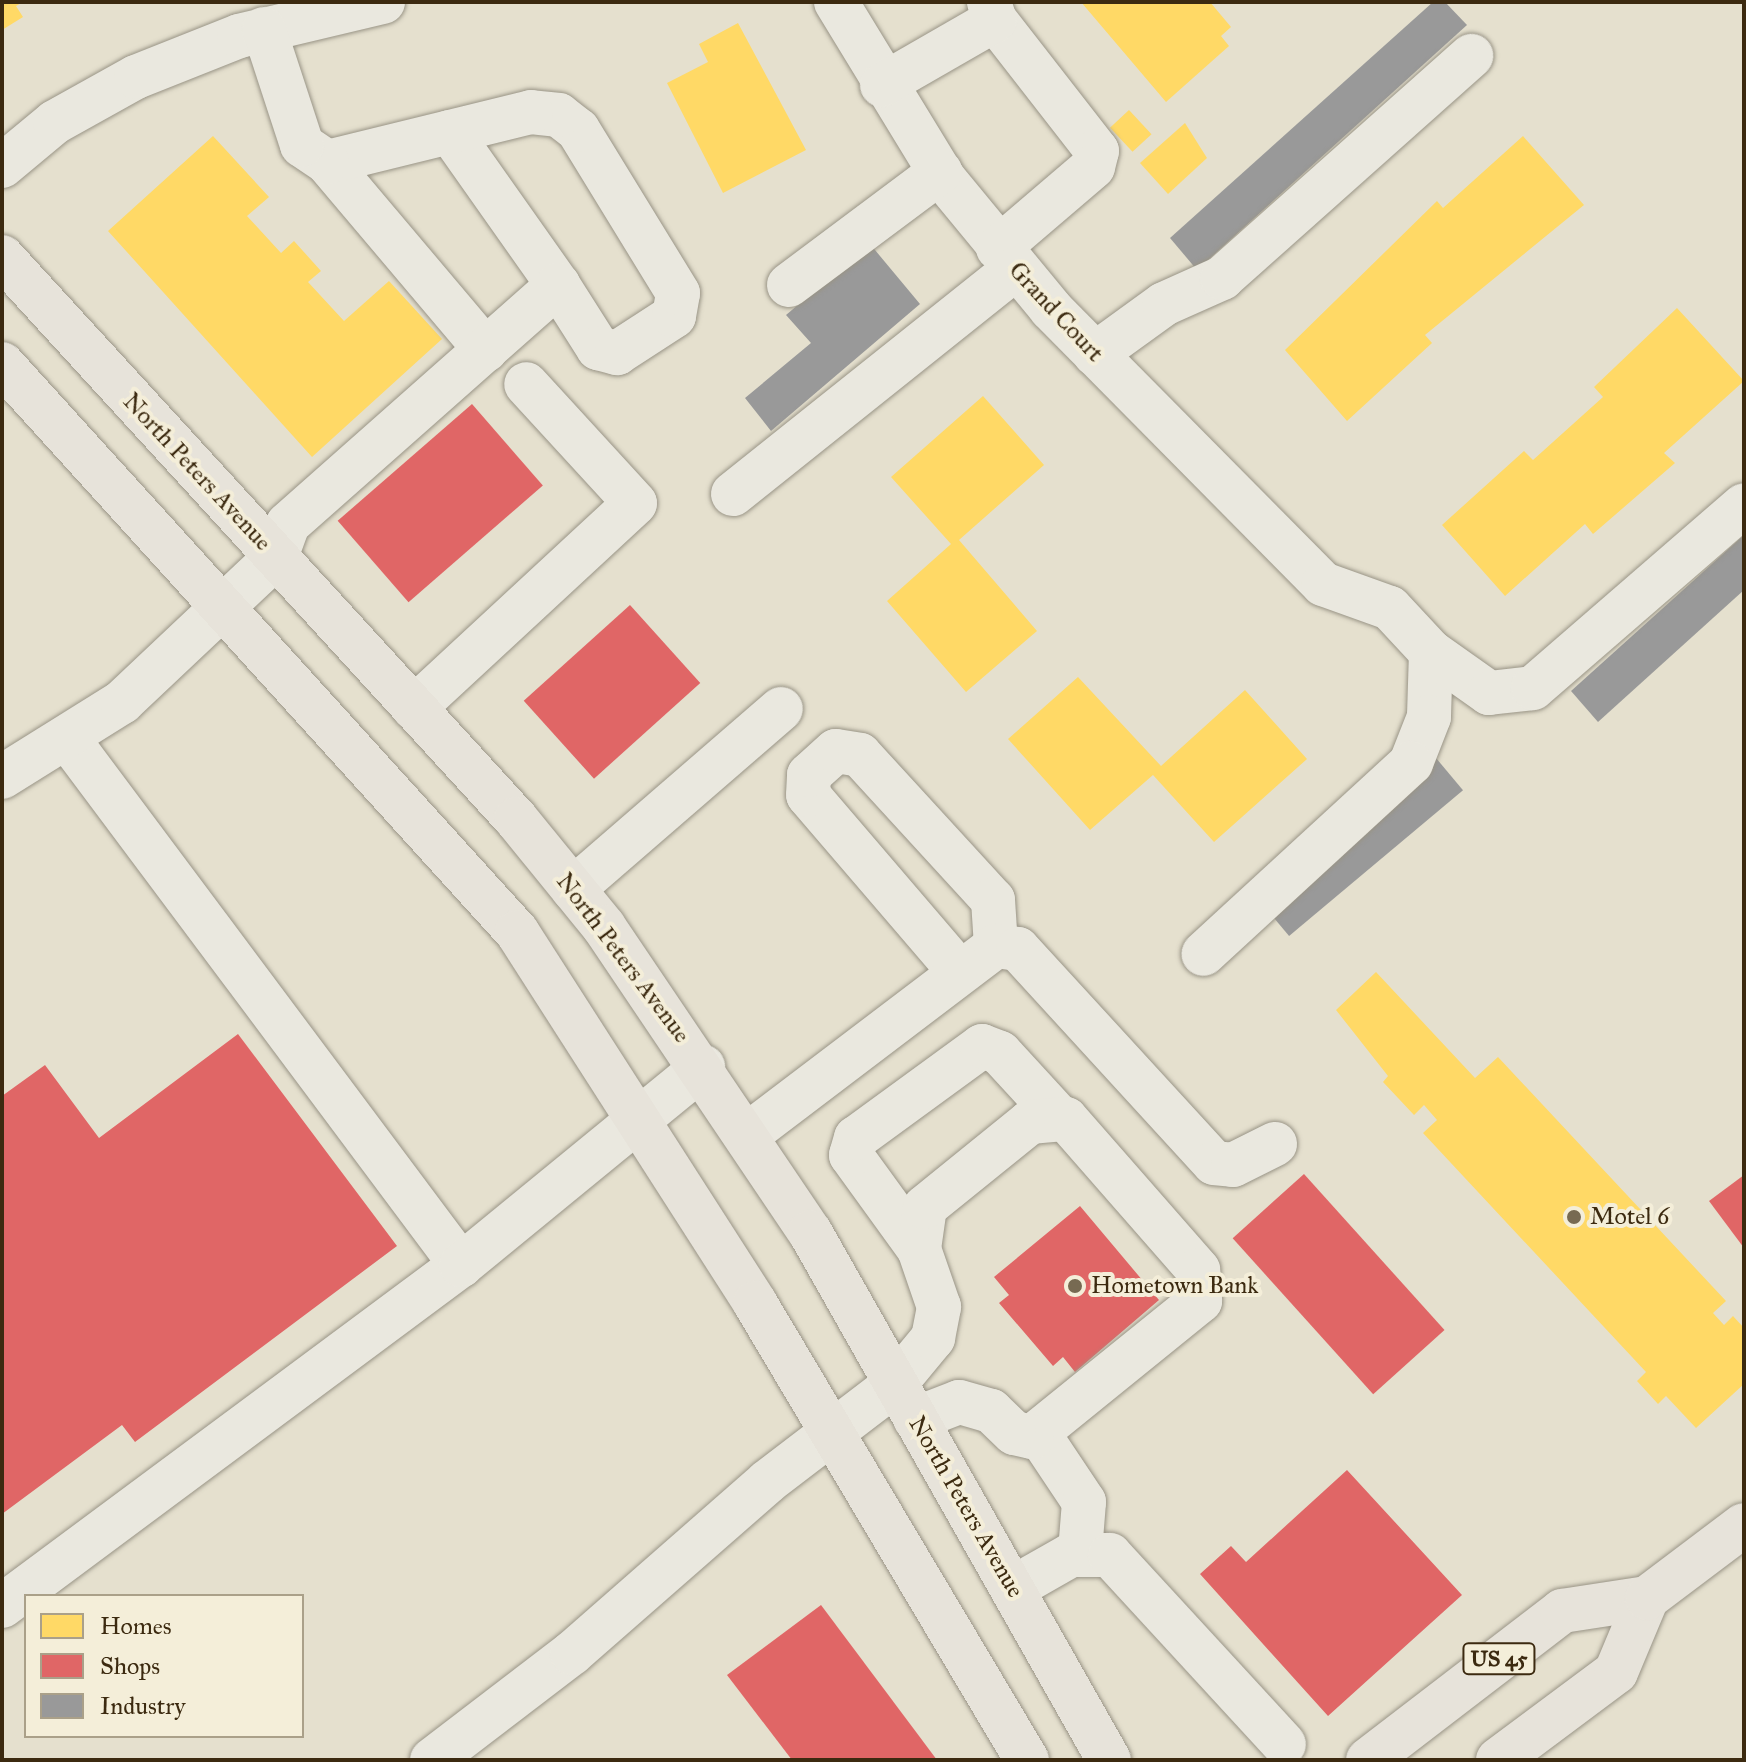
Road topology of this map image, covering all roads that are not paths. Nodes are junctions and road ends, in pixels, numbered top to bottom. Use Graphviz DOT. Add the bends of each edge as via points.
graph roads {
  1 [pos="383,2"];
  2 [pos="836,2"];
  3 [pos="992,11"];
  4 [pos="264,29"];
  5 [pos="1471,56"];
  6 [pos="882,85"];
  7 [pos="450,132"];
  8 [pos="327,162"];
  9 [pos="2,166"];
  10 [pos="940,172"];
  11 [pos="2,257"];
  12 [pos="1006,258"];
  13 [pos="558,285"];
  14 [pos="789,285"];
  15 [pos="486,350"];
  16 [pos="1095,354"];
  17 [pos="2,364"];
  18 [pos="526,384"];
  19 [pos="733,494"];
  20 [pos="1744,505"];
  21 [pos="276,557"];
  22 [pos="225,607"];
  23 [pos="1431,652"];
  24 [pos="414,708"];
  25 [pos="781,709"];
  26 [pos="68,739"];
  27 [pos="2,777"];
  28 [pos="573,889"];
  29 [pos="996,946"];
  30 [pos="1203,954"];
  31 [pos="958,970"];
  32 [pos="703,1067"];
  33 [pos="1057,1115"];
  34 [pos="638,1117"];
  35 [pos="747,1135"];
  36 [pos="1275,1144"];
  37 [pos="919,1249"];
  38 [pos="461,1265"];
  39 [pos="905,1401"];
  40 [pos="832,1432"];
  41 [pos="1038,1433"];
  42 [pos="1744,1525"];
  43 [pos="1080,1552"];
  44 [pos="1013,1588"];
  45 [pos="1647,1598"];
  46 [pos="2,1606"];
  47 [pos="1284,1744"];
  48 [pos="432,1760"];
  49 [pos="1027,1760"];
  50 [pos="1109,1760"];
  51 [pos="1368,1760"];
  52 [pos="1498,1760"];
  1 -- 4 [label="street"];
  2 -- 6 [label="street, Grand Court"];
  3 -- 6 [label="street"];
  3 -- 12 [label="street" via="1097,151 1093,167"];
  4 -- 8 [label="street" via="302,145"];
  4 -- 9 [label="street" via="136,77 55,122"];
  5 -- 16 [label="street" via="1222,278 1164,304"];
  6 -- 10 [label="street, Grand Court"];
  7 -- 8 [label="street"];
  7 -- 13 [label="street"];
  7 -- 13 [label="street" via="531,112 559,115 578,130 678,293 674,316 617,353 598,348"];
  8 -- 15 [label="street"];
  10 -- 12 [label="street, Grand Court"];
  10 -- 14 [label="street"];
  11 -- 21 [label="main road, North Peters Avenue"];
  12 -- 16 [label="street, Grand Court"];
  12 -- 19 [label="street"];
  13 -- 15 [label="street"];
  15 -- 21 [label="street" via="288,524"];
  16 -- 23 [label="street, Grand Court" via="1323,584 1390,608"];
  17 -- 22 [label="main road"];
  18 -- 24 [label="street" via="635,503"];
  20 -- 23 [label="street" via="1533,688 1489,693"];
  21 -- 22 [label="street"];
  21 -- 24 [label="main road, North Peters Avenue"];
  22 -- 26 [label="street" via="122,702"];
  22 -- 34 [label="main road" via="517,932"];
  23 -- 30 [label="street" via="1429,717 1411,763"];
  24 -- 28 [label="main road, North Peters Avenue"];
  25 -- 28 [label="street"];
  26 -- 27 [label="street"];
  26 -- 38 [label="street"];
  28 -- 32 [label="main road, North Peters Avenue"];
  29 -- 31 [label="street"];
  29 -- 31 [label="street" via="993,900 860,755 836,751 809,775 808,795"];
  29 -- 36 [label="street" via="1018,949 1214,1163 1233,1165"];
  31 -- 35 [label="street"];
  32 -- 34 [label="street"];
  32 -- 35 [label="main road, North Peters Avenue"];
  33 -- 37 [label="street" via="1030,1122 925,1207"];
  33 -- 37 [label="street" via="1000,1053 982,1046 856,1138 851,1155"];
  33 -- 41 [label="street" via="1198,1270 1203,1293"];
  34 -- 38 [label="street"];
  34 -- 40 [label="main road"];
  35 -- 39 [label="main road, North Peters Avenue"];
  37 -- 39 [label="street" via="939,1307 933,1338"];
  38 -- 46 [label="street"];
  39 -- 40 [label="street"];
  39 -- 41 [label="street" via="959,1402 991,1411 1024,1438"];
  39 -- 44 [label="main road, North Peters Avenue"];
  40 -- 48 [label="street" via="572,1653"];
  40 -- 49 [label="main road"];
  41 -- 43 [label="street" via="1084,1502"];
  42 -- 45 [label="main road, US 45"];
  43 -- 44 [label="street"];
  43 -- 47 [label="street" via="1123,1564"];
  44 -- 50 [label="main road, North Peters Avenue"];
  45 -- 51 [label="main road, US 45" via="1562,1611"];
  45 -- 52 [label="main road" via="1616,1672"];
}
